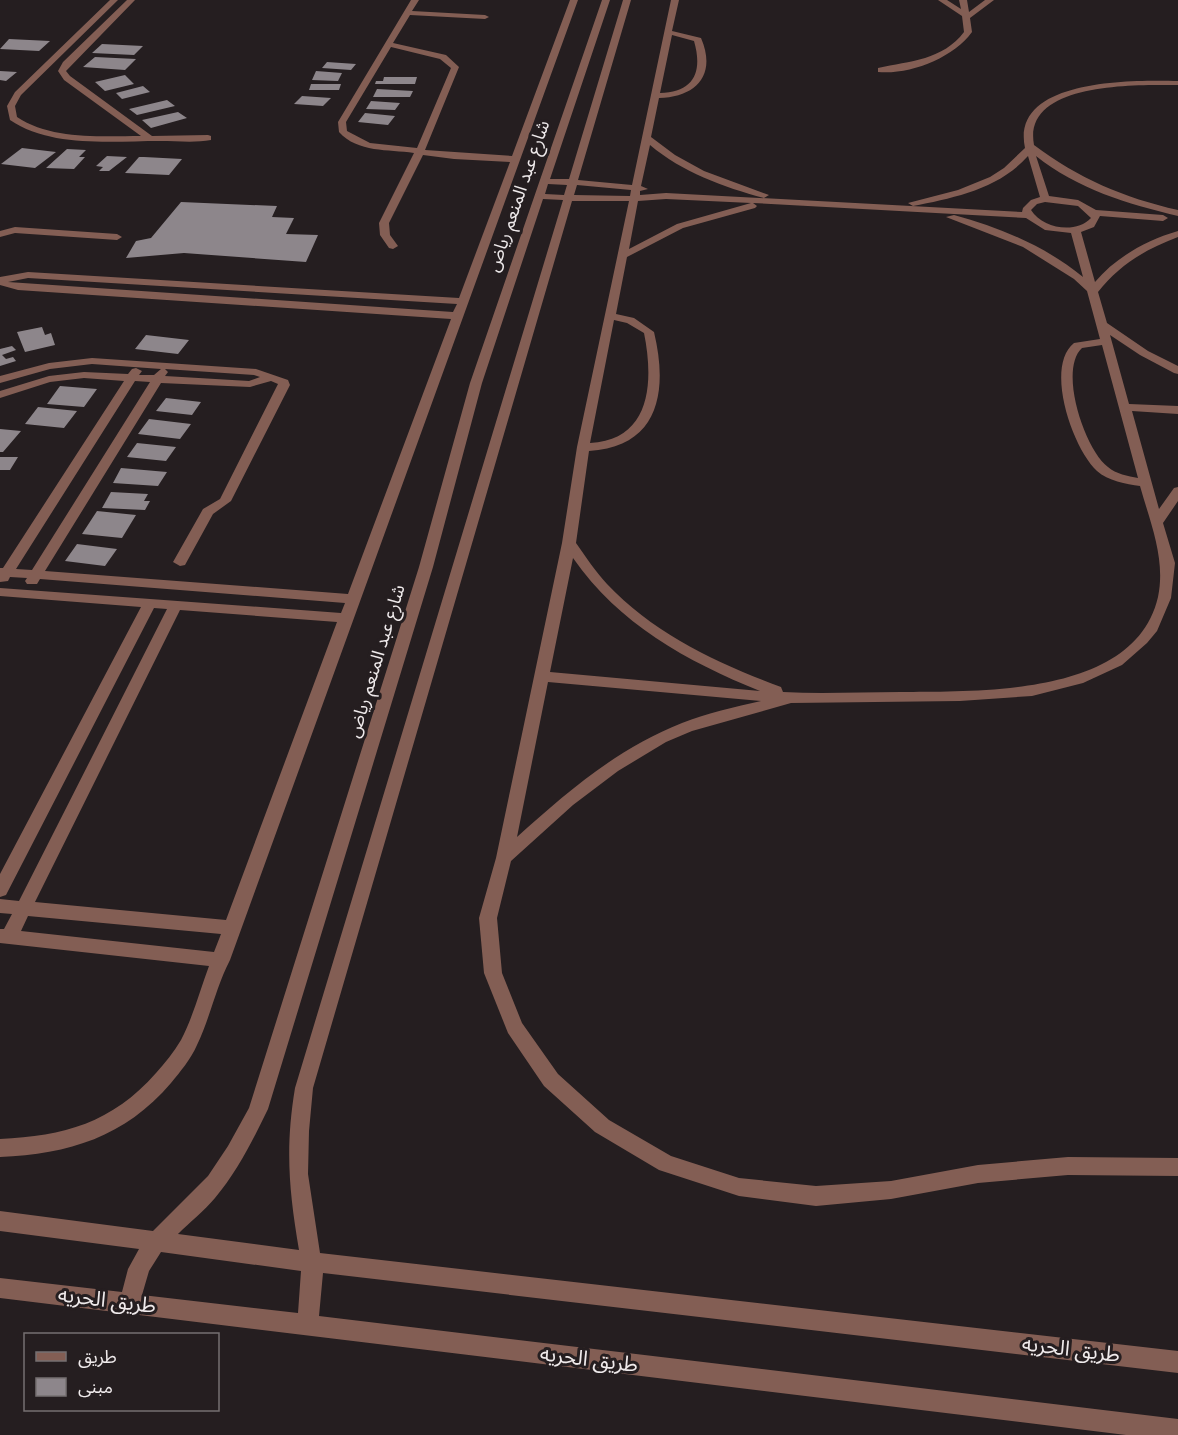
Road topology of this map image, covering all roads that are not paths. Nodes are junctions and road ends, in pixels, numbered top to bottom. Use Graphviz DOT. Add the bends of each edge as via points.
graph roads {
  1 [pos="114,0"];
  2 [pos="131,0"];
  3 [pos="415,0"];
  4 [pos="574,0"];
  5 [pos="606,0"];
  6 [pos="627,0"];
  7 [pos="675,0"];
  8 [pos="942,0"];
  9 [pos="963,0"];
  10 [pos="990,0"];
  11 [pos="407,13"];
  12 [pos="967,16"];
  13 [pos="485,17"];
  14 [pos="667,32"];
  15 [pos="390,44"];
  16 [pos="59,54"];
  17 [pos="75,54"];
  18 [pos="881,70"];
  19 [pos="1178,83"];
  20 [pos="654,96"];
  21 [pos="148,137"];
  22 [pos="646,137"];
  23 [pos="208,138"];
  24 [pos="1030,147"];
  25 [pos="420,151"];
  26 [pos="518,156"];
  27 [pos="543,181"];
  28 [pos="573,182"];
  29 [pos="635,188"];
  30 [pos="538,196"];
  31 [pos="569,197"];
  32 [pos="633,198"];
  33 [pos="1045,199"];
  34 [pos="776,200"];
  35 [pos="844,203"];
  36 [pos="904,204"];
  37 [pos="914,209"];
  38 [pos="1027,212"];
  39 [pos="1178,213"];
  40 [pos="1095,215"];
  41 [pos="1178,219"];
  42 [pos="1075,229"];
  43 [pos="0,234"];
  44 [pos="1178,234"];
  45 [pos="117,237"];
  46 [pos="393,246"];
  47 [pos="622,256"];
  48 [pos="0,279"];
  49 [pos="1093,291"];
  50 [pos="463,302"];
  51 [pos="458,316"];
  52 [pos="609,316"];
  53 [pos="1101,324"];
  54 [pos="1107,342"];
  55 [pos="141,364"];
  56 [pos="166,365"];
  57 [pos="1178,371"];
  58 [pos="132,377"];
  59 [pos="269,378"];
  60 [pos="158,379"];
  61 [pos="0,380"];
  62 [pos="0,395"];
  63 [pos="1125,410"];
  64 [pos="1178,410"];
  65 [pos="1178,417"];
  66 [pos="583,447"];
  67 [pos="1145,483"];
  68 [pos="1178,491"];
  69 [pos="1156,523"];
  70 [pos="569,543"];
  71 [pos="180,562"];
  72 [pos="36,575"];
  73 [pos="2,576"];
  74 [pos="0,592"];
  75 [pos="24,594"];
  76 [pos="351,598"];
  77 [pos="150,603"];
  78 [pos="176,605"];
  79 [pos="344,618"];
  80 [pos="541,676"];
  81 [pos="793,698"];
  82 [pos="504,858"];
  83 [pos="0,890"];
  84 [pos="0,906"];
  85 [pos="23,908"];
  86 [pos="232,928"];
  87 [pos="4,937"];
  88 [pos="221,960"];
  89 [pos="0,1148"];
  90 [pos="1178,1167"];
  91 [pos="0,1221"];
  92 [pos="159,1240"];
  93 [pos="313,1262"];
  94 [pos="0,1288"];
  95 [pos="130,1303"];
  96 [pos="306,1324"];
  97 [pos="1178,1362"];
  98 [pos="1178,1430"];
  1 -- 16 [label="street"];
  2 -- 17 [label="street"];
  3 -- 11 [label="street"];
  4 -- 26 [label="street"];
  5 -- 27 [label="street, شارع عبد المنعم رياض"];
  6 -- 28 [label="street"];
  7 -- 14 [label="street"];
  8 -- 12 [label="street"];
  9 -- 12 [label="street"];
  10 -- 12 [label="street"];
  11 -- 13 [label="street"];
  11 -- 15 [label="street"];
  12 -- 18 [label="street" via="968,32 954,48 924,62"];
  14 -- 20 [label="street"];
  14 -- 20 [label="street" via="698,40 701,68 687,91"];
  15 -- 25 [label="street" via="443,57 455,67"];
  15 -- 25 [label="street" via="341,127 348,137 363,144"];
  16 -- 17 [label="street"];
  16 -- 21 [label="street" via="14,100 10,112 17,123 59,135"];
  17 -- 21 [label="street" via="63,67 63,75"];
  19 -- 24 [label="street" via="1108,85 1053,100 1032,117 1027,137"];
  20 -- 22 [label="street"];
  21 -- 23 [label="street"];
  22 -- 29 [label="street"];
  22 -- 34 [label="street" via="671,157 706,176"];
  24 -- 33 [label="street"];
  24 -- 36 [label="street" via="1014,166 987,182"];
  24 -- 39 [label="street" via="1058,168 1097,188"];
  25 -- 26 [label="street" via="435,155"];
  25 -- 46 [label="street" via="384,224 385,235"];
  26 -- 50 [label="street"];
  27 -- 28 [label="street"];
  27 -- 30 [label="street, شارع عبد المنعم رياض"];
  28 -- 29 [label="street"];
  28 -- 31 [label="street"];
  29 -- 32 [label="street"];
  29 -- 34 [label="street"];
  30 -- 31 [label="street"];
  30 -- 92 [label="street, شارع عبد المنعم رياض" via="476,383 426,567 258,1110 229,1163 185,1216"];
  31 -- 32 [label="street"];
  31 -- 93 [label="street" via="304,1088 297,1144 298,1173"];
  32 -- 34 [label="street"];
  32 -- 47 [label="street"];
  33 -- 38 [label="street" via="1034,202"];
  33 -- 40 [label="street" via="1074,202"];
  34 -- 35 [label="street"];
  34 -- 47 [label="street" via="702,218 659,235"];
  35 -- 36 [label="street"];
  35 -- 37 [label="street"];
  36 -- 38 [label="street"];
  37 -- 38 [label="street"];
  37 -- 49 [label="street" via="970,222 1020,241 1062,265"];
  38 -- 42 [label="street" via="1046,226"];
  40 -- 41 [label="street"];
  40 -- 42 [label="street" via="1090,225"];
  42 -- 49 [label="street"];
  43 -- 45 [label="street" via="15,230"];
  44 -- 49 [label="street" via="1123,260"];
  47 -- 52 [label="street"];
  48 -- 50 [label="street" via="28,275"];
  48 -- 51 [label="street" via="6,285 18,287"];
  49 -- 53 [label="street"];
  50 -- 51 [label="street"];
  51 -- 76 [label="street"];
  52 -- 66 [label="street"];
  52 -- 66 [label="street" via="630,320 649,332 654,359 653,388 647,408 631,435 610,444"];
  53 -- 54 [label="street"];
  53 -- 57 [label="street"];
  54 -- 63 [label="street"];
  54 -- 67 [label="street" via="1087,343 1074,349 1067,387 1072,414 1096,463 1111,475"];
  55 -- 56 [label="street"];
  55 -- 58 [label="street"];
  55 -- 61 [label="street" via="70,362"];
  56 -- 59 [label="street" via="256,372"];
  56 -- 60 [label="street"];
  58 -- 60 [label="street"];
  58 -- 62 [label="street" via="66,376"];
  58 -- 73 [label="street"];
  59 -- 60 [label="street" via="249,384"];
  59 -- 71 [label="street" via="282,380 284,385 225,500 208,512"];
  60 -- 72 [label="street"];
  63 -- 64 [label="street"];
  63 -- 65 [label="street"];
  63 -- 67 [label="street"];
  66 -- 70 [label="street"];
  67 -- 69 [label="street"];
  68 -- 69 [label="street"];
  69 -- 81 [label="street" via="1168,563 1162,611 1149,633 1101,670 1049,688 988,696"];
  70 -- 80 [label="street"];
  70 -- 81 [label="street" via="601,586 650,628 693,655"];
  72 -- 73 [label="street"];
  72 -- 75 [label="street"];
  72 -- 76 [label="street"];
  74 -- 75 [label="street"];
  75 -- 77 [label="street"];
  76 -- 79 [label="street"];
  77 -- 78 [label="street"];
  77 -- 83 [label="street"];
  78 -- 79 [label="street"];
  78 -- 85 [label="street"];
  79 -- 86 [label="street"];
  80 -- 81 [label="street"];
  80 -- 82 [label="street"];
  81 -- 82 [label="street" via="688,726 626,756 570,798"];
  82 -- 90 [label="street" via="488,918 493,973 514,1027 551,1080 602,1126 666,1163 739,1187 816,1196 1068,1166"];
  84 -- 85 [label="street"];
  85 -- 86 [label="street"];
  85 -- 87 [label="street"];
  86 -- 88 [label="street"];
  87 -- 88 [label="street"];
  88 -- 89 [label="street" via="189,1043 174,1069 153,1093 97,1131 64,1143 32,1149"];
  91 -- 92 [label="street, طريق الحريه"];
  92 -- 93 [label="street, طريق الحريه"];
  92 -- 95 [label="street, شارع عبد المنعم رياض" via="143,1260"];
  93 -- 96 [label="street" via="312,1303"];
  93 -- 97 [label="street, طريق الحريه"];
  94 -- 95 [label="street, طريق الحريه"];
  95 -- 96 [label="street, طريق الحريه"];
  96 -- 98 [label="street, طريق الحريه"];
}
